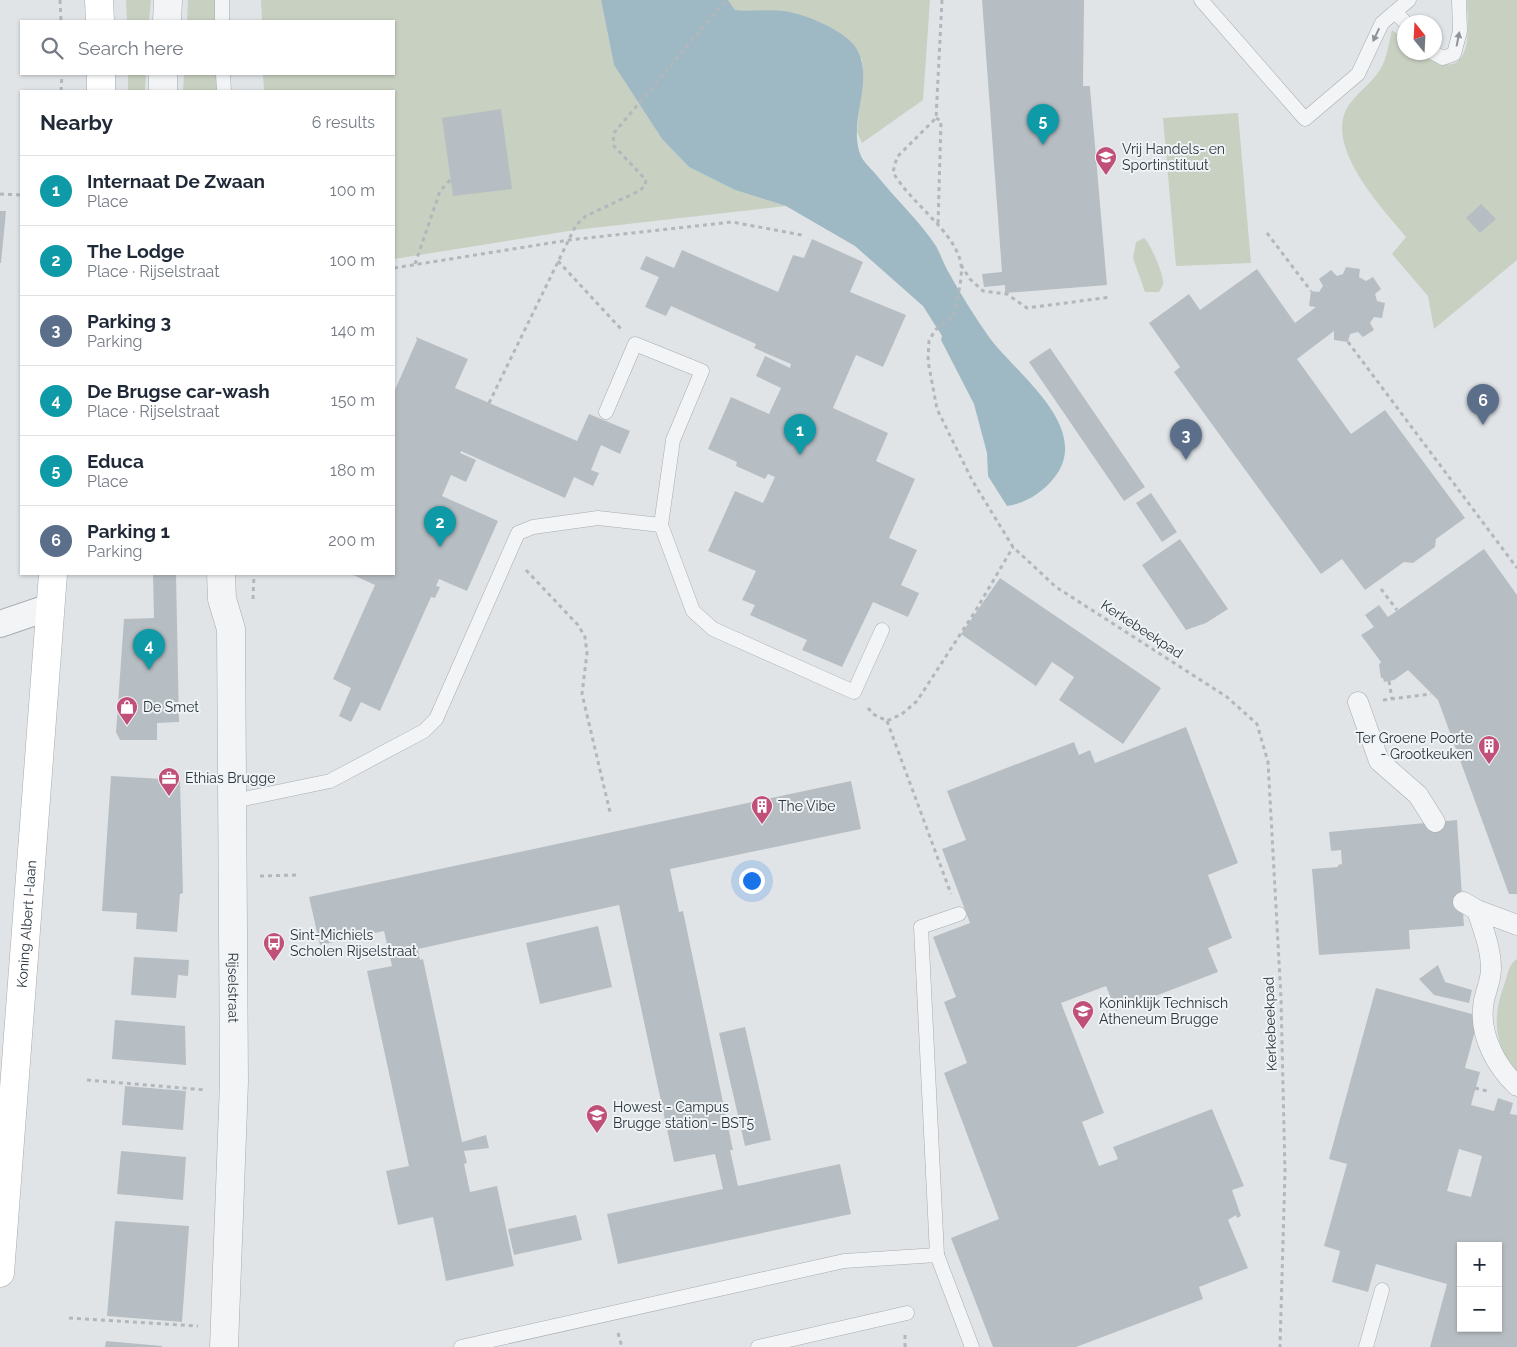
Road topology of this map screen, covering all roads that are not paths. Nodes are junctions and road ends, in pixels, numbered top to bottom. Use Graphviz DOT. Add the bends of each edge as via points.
graph roads {
  1 [pos="99,0"];
  2 [pos="168,0"];
  3 [pos="222,0"];
  4 [pos="1201,0"];
  5 [pos="1409,0"];
  6 [pos="1459,0"];
  7 [pos="1395,12"];
  8 [pos="1398,15"];
  9 [pos="100,20"];
  10 [pos="166,20"];
  11 [pos="222,20"];
  12 [pos="1442,57"];
  13 [pos="101,75"];
  14 [pos="163,75"];
  15 [pos="224,75"];
  16 [pos="101,90"];
  17 [pos="163,90"];
  18 [pos="224,90"];
  19 [pos="606,412"];
  20 [pos="661,525"];
  21 [pos="53,575"];
  22 [pos="221,575"];
  23 [pos="238,575"];
  24 [pos="50,607"];
  25 [pos="0,624"];
  26 [pos="231,629"];
  27 [pos="882,630"];
  28 [pos="1358,702"];
  29 [pos="234,801"];
  30 [pos="1435,822"];
  31 [pos="959,914"];
  32 [pos="1517,925"];
  33 [pos="1517,1086"];
  34 [pos="937,1255"];
  35 [pos="0,1273"];
  36 [pos="1382,1290"];
  37 [pos="906,1313"];
  38 [pos="225,1338"];
  39 [pos="461,1347"];
  40 [pos="758,1347"];
  41 [pos="972,1347"];
  42 [pos="1366,1347"];
  1 -- 9 [label="main road"];
  2 -- 10 [label="street"];
  3 -- 11 [label="lane"];
  7 -- 4 [label="lane, one-way" via="1382,23 1358,74 1305,119"];
  5 -- 7 [label="lane"];
  12 -- 6 [label="lane, one-way" via="1454,54 1460,31"];
  7 -- 8 [label="lane"];
  13 -- 16 [label="main road"];
  14 -- 17 [label="street"];
  15 -- 18 [label="lane"];
  19 -- 20 [label="lane" via="635,344 702,371 673,440"];
  20 -- 27 [label="lane" via="693,611 713,629 854,692"];
  20 -- 29 [label="lane" via="598,518 533,527 518,533 436,719 424,731 330,781"];
  21 -- 24 [label="main road, Koning Albert I-laan"];
  22 -- 26 [label="street, Rijselstraat" via="222,599"];
  23 -- 26 [label="street, Rijselstraat" via="239,600"];
  24 -- 25 [label="street"];
  24 -- 35 [label="main road, Koning Albert I-laan"];
  26 -- 29 [label="street, Rijselstraat"];
  28 -- 30 [label="street" via="1379,761 1418,795"];
  29 -- 38 [label="street, Rijselstraat" via="233,1092"];
  31 -- 34 [label="lane" via="921,927"];
  32 -- 33 [label="street" via="1470,906 1490,950 1491,972 1483,1006 1483,1023 1489,1045 1507,1076"];
  34 -- 39 [label="lane" via="844,1262"];
  34 -- 41 [label="lane"];
  36 -- 42 [label="lane"];
  37 -- 40 [label="lane"];
}
